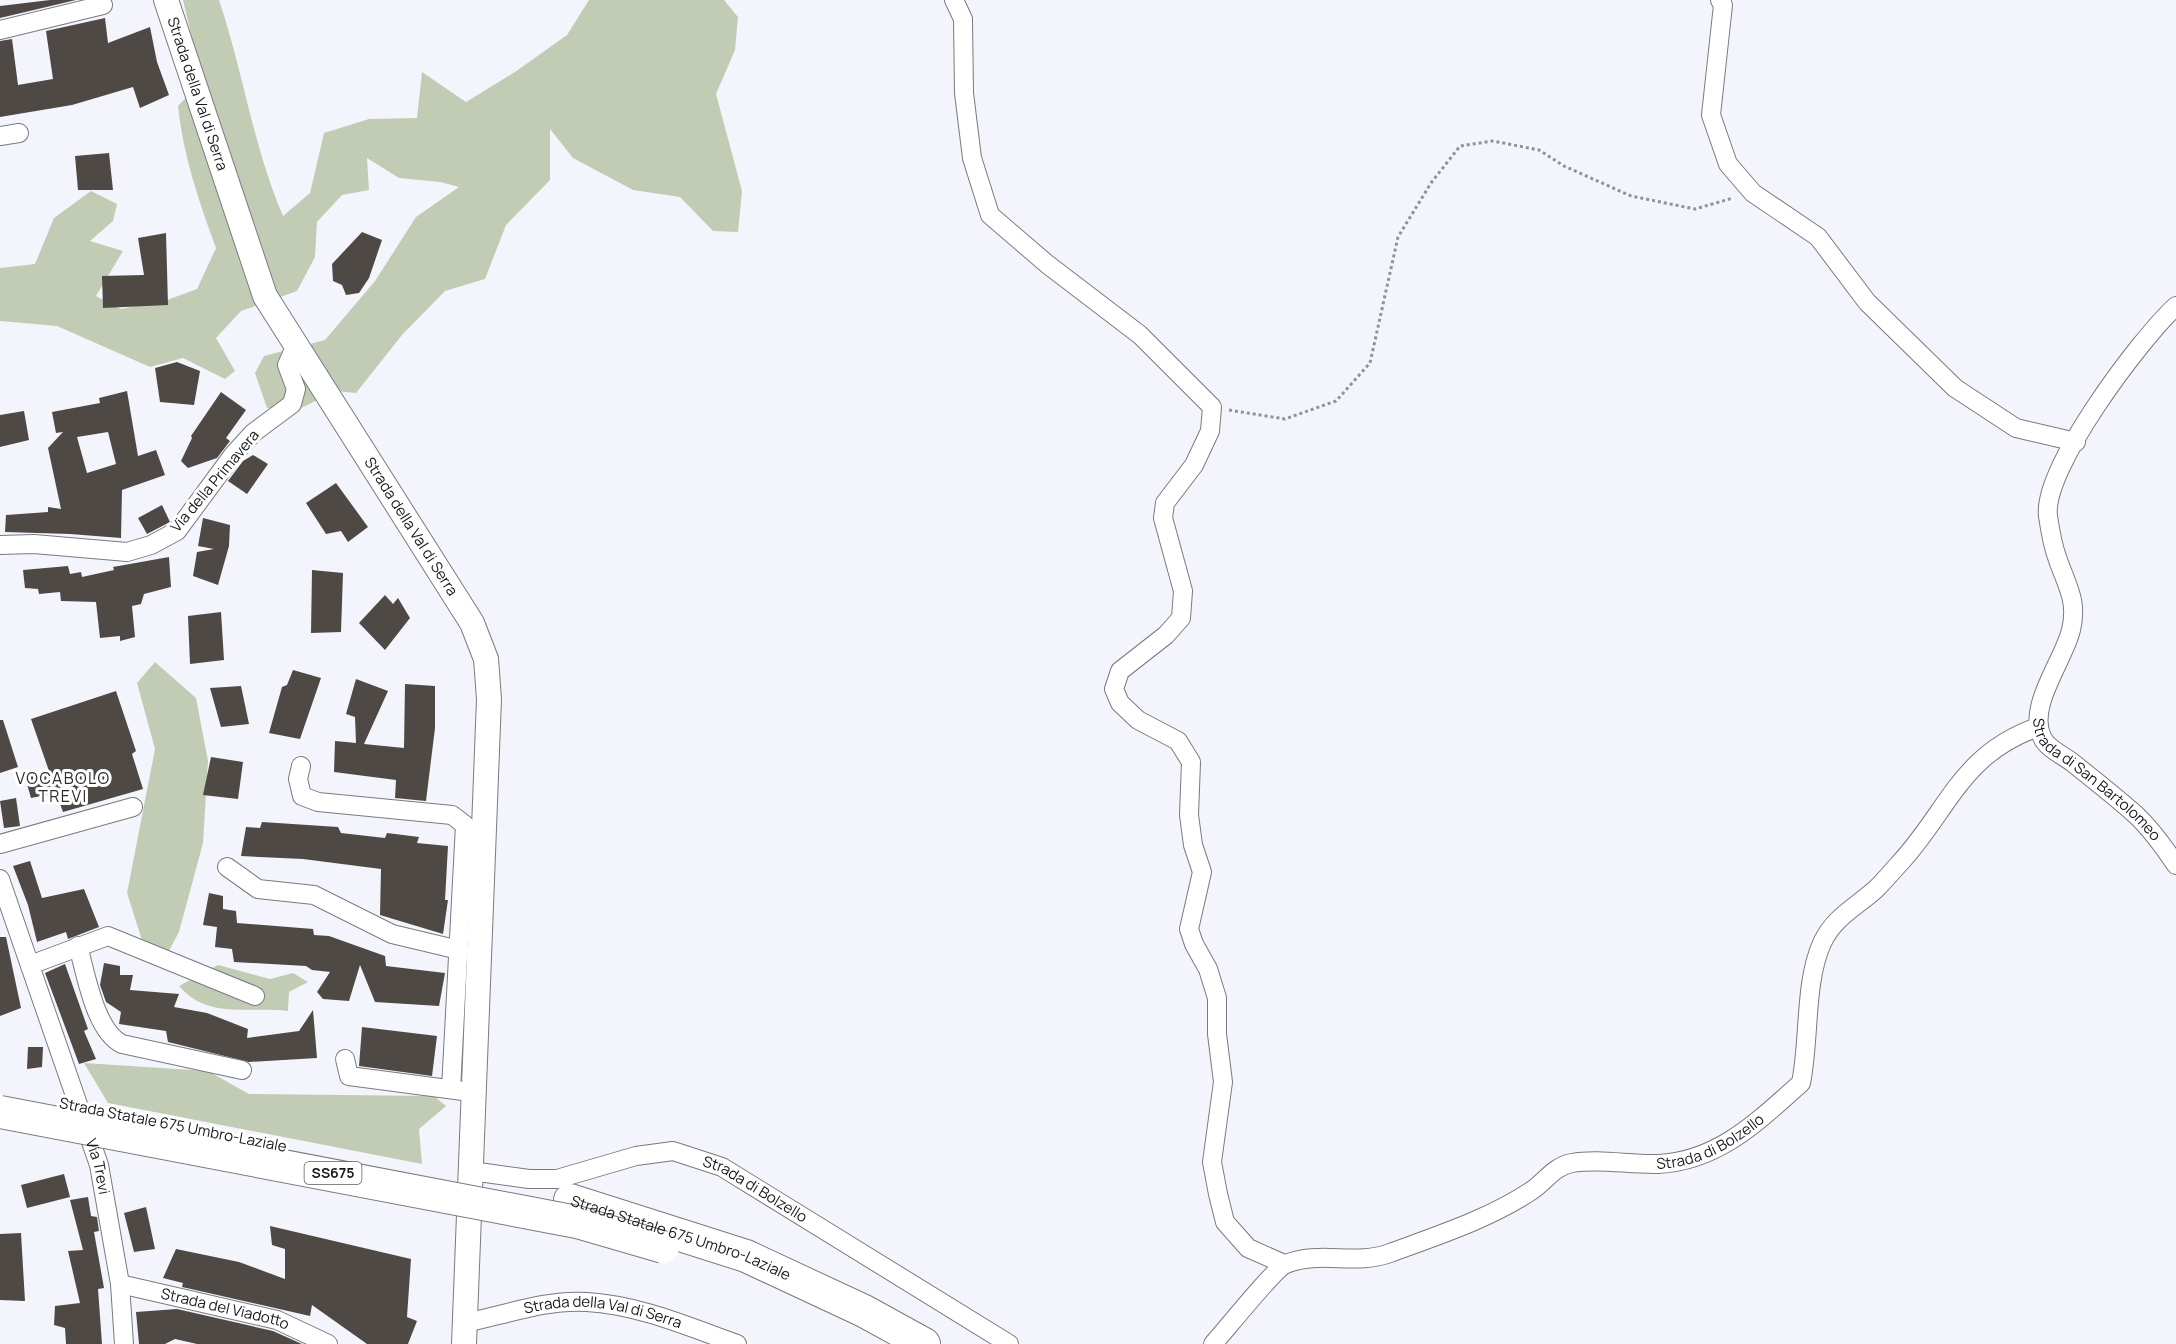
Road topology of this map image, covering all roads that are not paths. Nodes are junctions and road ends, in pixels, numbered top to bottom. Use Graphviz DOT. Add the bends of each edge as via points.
graph roads {
  1 [pos="166,0"];
  2 [pos="954,0"];
  3 [pos="1720,0"];
  4 [pos="103,5"];
  5 [pos="0,30"];
  6 [pos="19,133"];
  7 [pos="0,136"];
  8 [pos="2176,306"];
  9 [pos="296,345"];
  10 [pos="2076,442"];
  11 [pos="0,545"];
  12 [pos="2038,727"];
  13 [pos="301,766"];
  14 [pos="133,807"];
  15 [pos="0,844"];
  16 [pos="2176,865"];
  17 [pos="227,867"];
  18 [pos="0,879"];
  19 [pos="78,946"];
  20 [pos="459,950"];
  21 [pos="30,965"];
  22 [pos="255,996"];
  23 [pos="345,1059"];
  24 [pos="243,1070"];
  25 [pos="463,1090"];
  26 [pos="0,1092"];
  27 [pos="0,1112"];
  28 [pos="471,1171"];
  29 [pos="665,1238"];
  30 [pos="1284,1264"];
  31 [pos="120,1284"];
  32 [pos="465,1333"];
  33 [pos="124,1344"];
  34 [pos="328,1344"];
  35 [pos="737,1344"];
  36 [pos="900,1344"];
  37 [pos="924,1344"];
  38 [pos="1009,1344"];
  39 [pos="1213,1344"];
  1 -- 9 [label="street, Strada della Val di Serra" via="265,296"];
  2 -- 30 [label="street" via="963,19 964,93 972,158 990,215 1140,335 1212,407 1210,431 1166,503 1163,518 1183,591 1181,618 1120,671 1114,689 1120,704 1138,720 1178,741 1191,762 1189,815 1192,845 1202,872 1189,929 1217,998 1223,1082 1212,1162 1225,1222 1248,1248"];
  3 -- 10 [label="street" via="1723,5 1711,116 1728,164 1752,193 1818,237 1868,302 1955,388 2016,428"];
  4 -- 5 [label="street"];
  6 -- 7 [label="street"];
  8 -- 10 [label="street, Strada di San Bartolomeo" via="2112,382"];
  9 -- 11 [label="street, Via della Primavera" via="287,364 296,389 292,404 246,440 177,531 127,552"];
  9 -- 25 [label="street, Strada della Val di Serra" via="472,623 486,659 489,699"];
  10 -- 12 [label="street, Strada di San Bartolomeo" via="2050,487 2047,514 2057,559 2074,599 2072,630 2042,699"];
  12 -- 16 [label="street, Strada di San Bartolomeo" via="2043,740 2055,752 2137,816"];
  12 -- 30 [label="street, Strada di Bolzello" via="2015,735 1972,767 1911,851 1875,889 1840,915 1822,942 1814,967 1801,1083 1722,1148 1659,1164 1571,1163 1556,1169 1532,1191 1384,1255 1344,1260 1310,1257"];
  13 -- 20 [label="street, Strada della Val di Serra" via="298,779 302,796 318,802 452,814 465,825"];
  14 -- 15 [label="street"];
  17 -- 20 [label="street" via="258,889 314,895 392,934"];
  18 -- 21 [label="street, Via Trevi"];
  19 -- 21 [label="street"];
  19 -- 22 [label="street" via="108,936"];
  19 -- 24 [label="street" via="96,1006 112,1039"];
  20 -- 25 [label="street, Strada della Val di Serra"];
  21 -- 31 [label="street, Via Trevi" via="99,1165"];
  23 -- 25 [label="street" via="349,1076"];
  25 -- 28 [label="street, Strada della Val di Serra"];
  26 -- 29 [label="highway, Strada Statale 675 Umbro-Laziale / SS675" via="570,1200"];
  27 -- 29 [label="highway, Strada Statale 675 Umbro-Laziale / SS675, bridge"];
  28 -- 32 [label="street, Strada della Val di Serra"];
  28 -- 38 [label="street, Strada di Bolzello" via="557,1179 636,1156 673,1151 722,1167"];
  29 -- 36 [label="highway, Strada Statale 675 Umbro-Laziale / SS675"];
  29 -- 37 [label="highway, Strada Statale 675 Umbro-Laziale / SS675" via="746,1256"];
  30 -- 39 [label="street"];
  31 -- 33 [label="street, Via Trevi"];
  31 -- 34 [label="street, Strada del Viadotto" via="277,1320"];
  32 -- 35 [label="street, Strada della Val di Serra" via="552,1305 585,1302 620,1306"];
}
